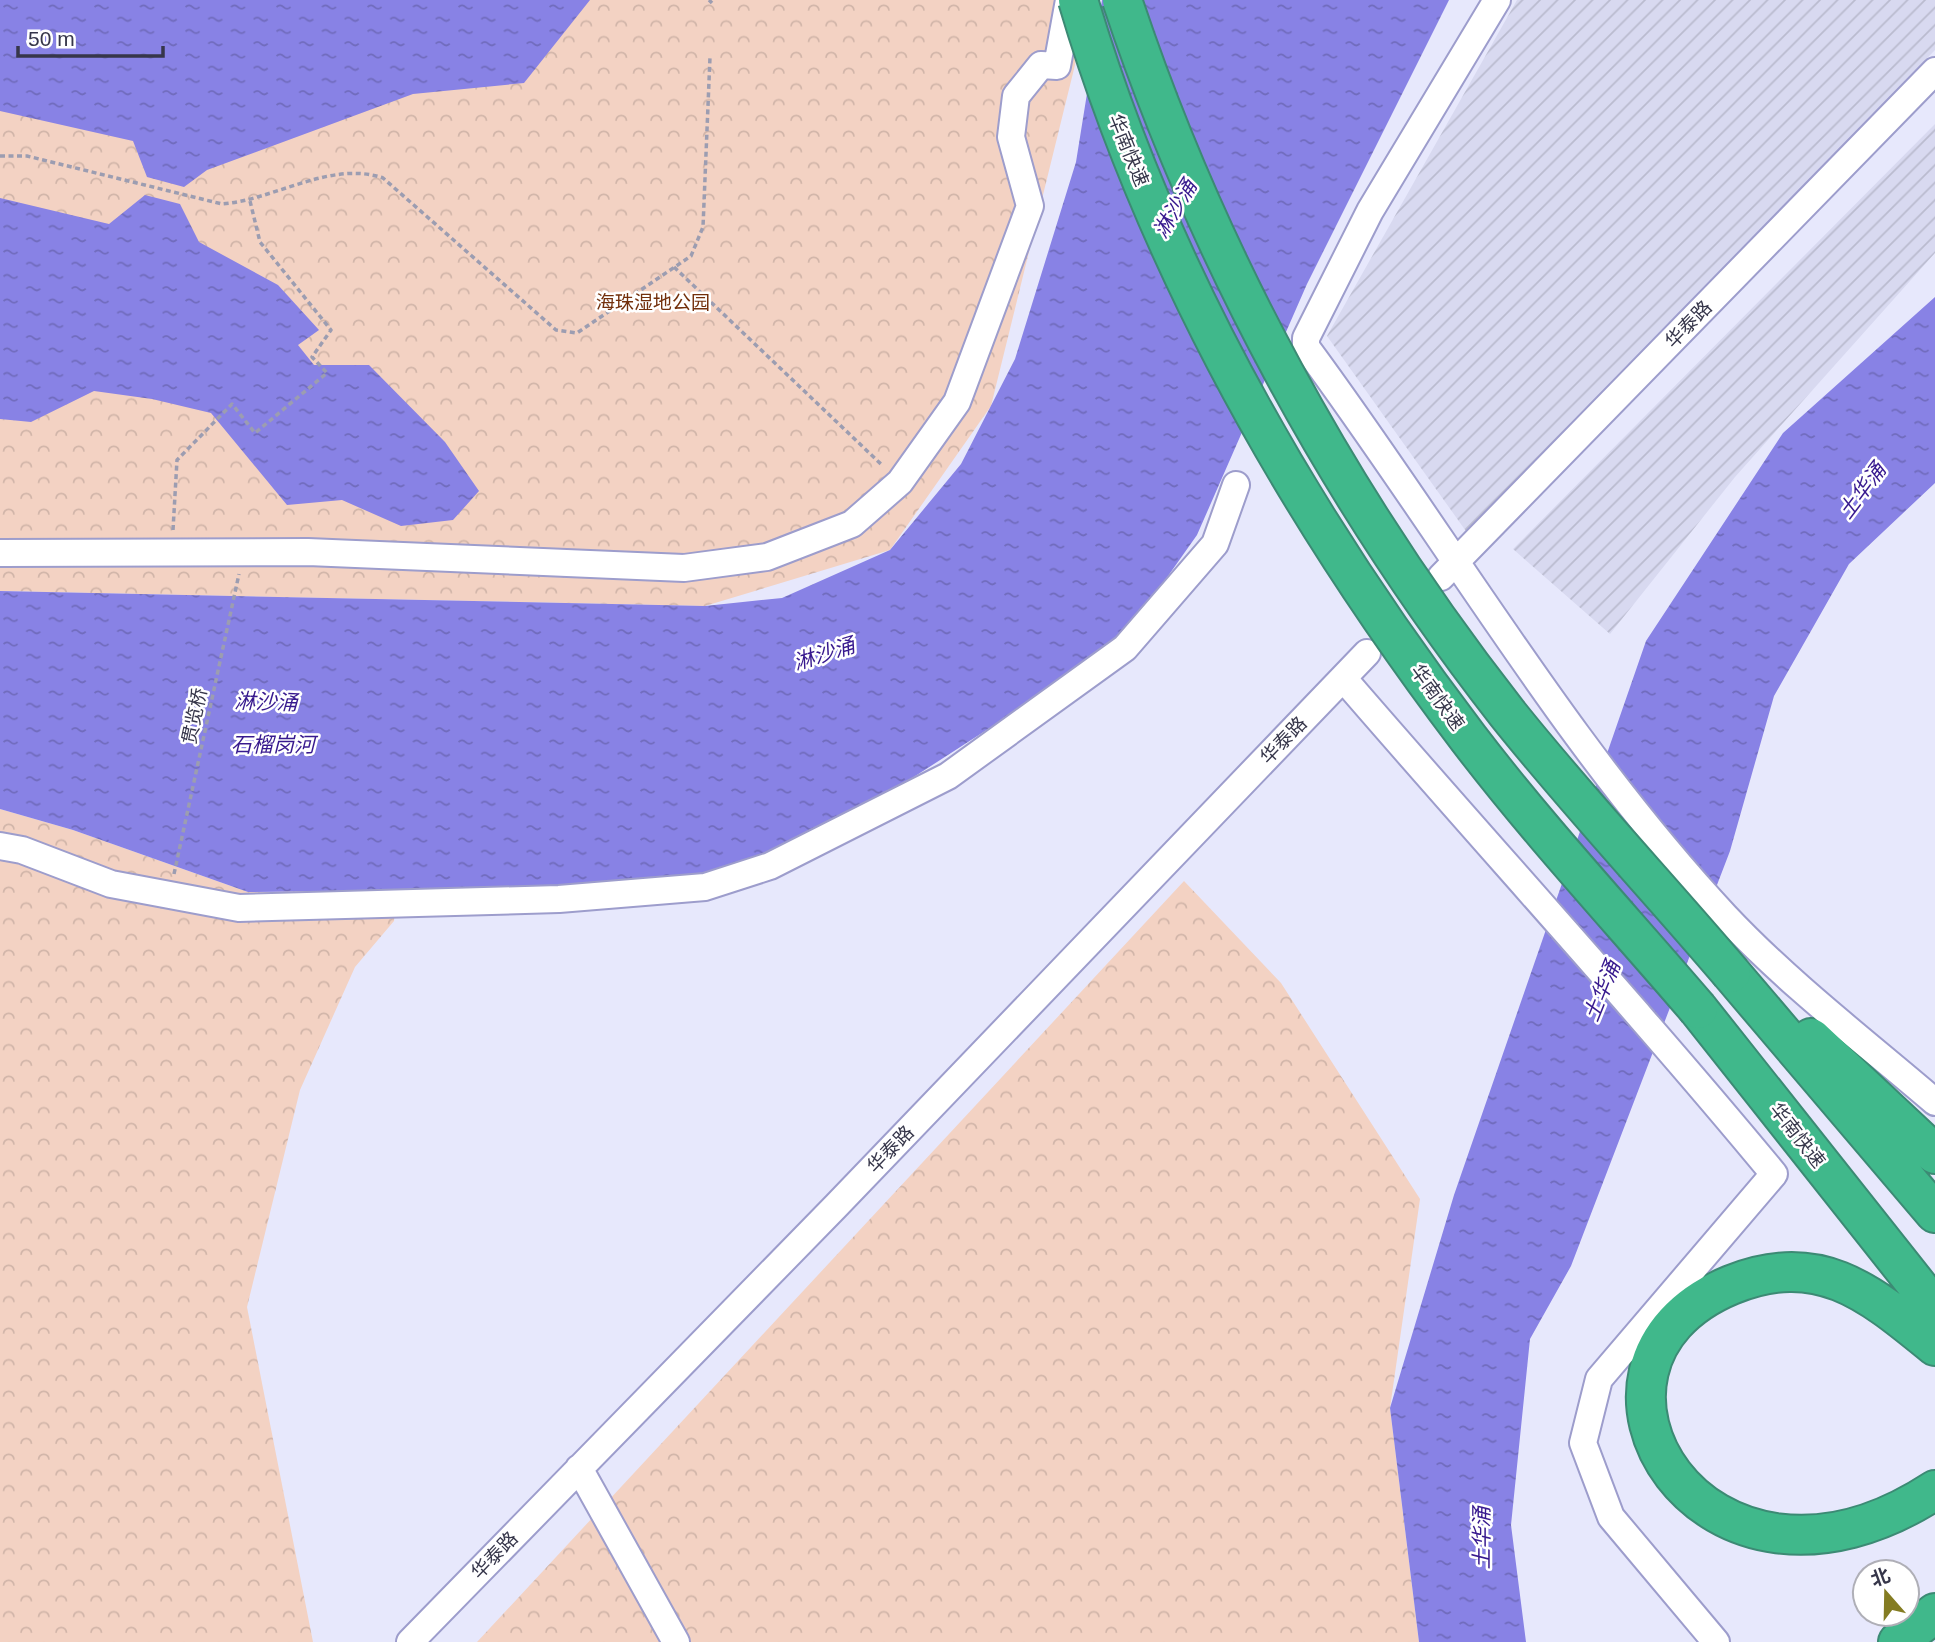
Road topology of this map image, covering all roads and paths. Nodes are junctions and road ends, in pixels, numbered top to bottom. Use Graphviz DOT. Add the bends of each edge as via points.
graph roads {
  1 [pos="1069,0"];
  2 [pos="1078,0"];
  3 [pos="1122,0"];
  4 [pos="1497,0"];
  5 [pos="710,57"];
  6 [pos="1935,71"];
  7 [pos="0,156"];
  8 [pos="250,200"];
  9 [pos="674,268"];
  10 [pos="900,482"];
  11 [pos="1236,485"];
  12 [pos="172,552"];
  13 [pos="0,553"];
  14 [pos="242,562"];
  15 [pos="1449,569"];
  16 [pos="1367,653"];
  17 [pos="1343,678"];
  18 [pos="0,846"];
  19 [pos="174,876"];
  20 [pos="1731,973"];
  21 [pos="1935,1102"];
  22 [pos="1935,1154"];
  23 [pos="1935,1213"];
  24 [pos="1935,1308"];
  25 [pos="1935,1346"];
  26 [pos="579,1468"];
  27 [pos="1935,1490"];
  28 [pos="1935,1615"];
  29 [pos="410,1642"];
  30 [pos="676,1642"];
  31 [pos="1717,1642"];
  32 [pos="1899,1642"];
  1 -- 10 [label="street" via="1057,65 1041,65 1016,96 1010,137 1030,206 957,402"];
  2 -- 24 [label="highway, 华南快速, bridge" via="1131,159 1177,261 1232,370 1335,550 1470,741 1698,1009"];
  3 -- 20 [label="highway, bridge" via="1184,162 1241,286 1340,472 1508,713"];
  4 -- 15 [label="street" via="1370,211 1306,338 1306,347"];
  5 -- 9 [label="path" via="703,227 691,256"];
  6 -- 15 [label="street, 华泰路"];
  7 -- 8 [label="path" via="27,156 222,204"];
  8 -- 9 [label="path" via="292,185 365,172 383,178 556,330 577,333"];
  8 -- 12 [label="path" via="260,242 331,330 312,357 327,373 255,433 232,404 177,460"];
  9 -- 10 [label="path"];
  10 -- 12 [label="street" via="852,524 767,557 684,568 308,552"];
  11 -- 18 [label="street" via="1214,544 1125,648 948,776 770,866 705,887 559,899 239,908 111,884"];
  12 -- 13 [label="street"];
  14 -- 19 [label="path, 贯览桥"];
  15 -- 21 [label="street" via="1588,752 1726,917"];
  16 -- 17 [label="street, 华泰路"];
  17 -- 26 [label="street, 华泰路"];
  17 -- 31 [label="street" via="1540,906 1666,1043 1774,1174 1599,1379 1583,1443 1611,1517"];
  20 -- 22 [label="highway" via="1859,1080"];
  20 -- 23 [label="highway"];
  25 -- 27 [label="highway" via="1866,1292 1828,1276 1797,1272 1755,1277 1698,1305 1666,1340 1653,1368 1646,1408 1651,1452 1663,1480 1693,1517 1732,1544 1766,1554 1822,1554 1871,1536"];
  26 -- 29 [label="street, 华泰路"];
  26 -- 30 [label="street"];
  28 -- 32 [label="highway"];
}
